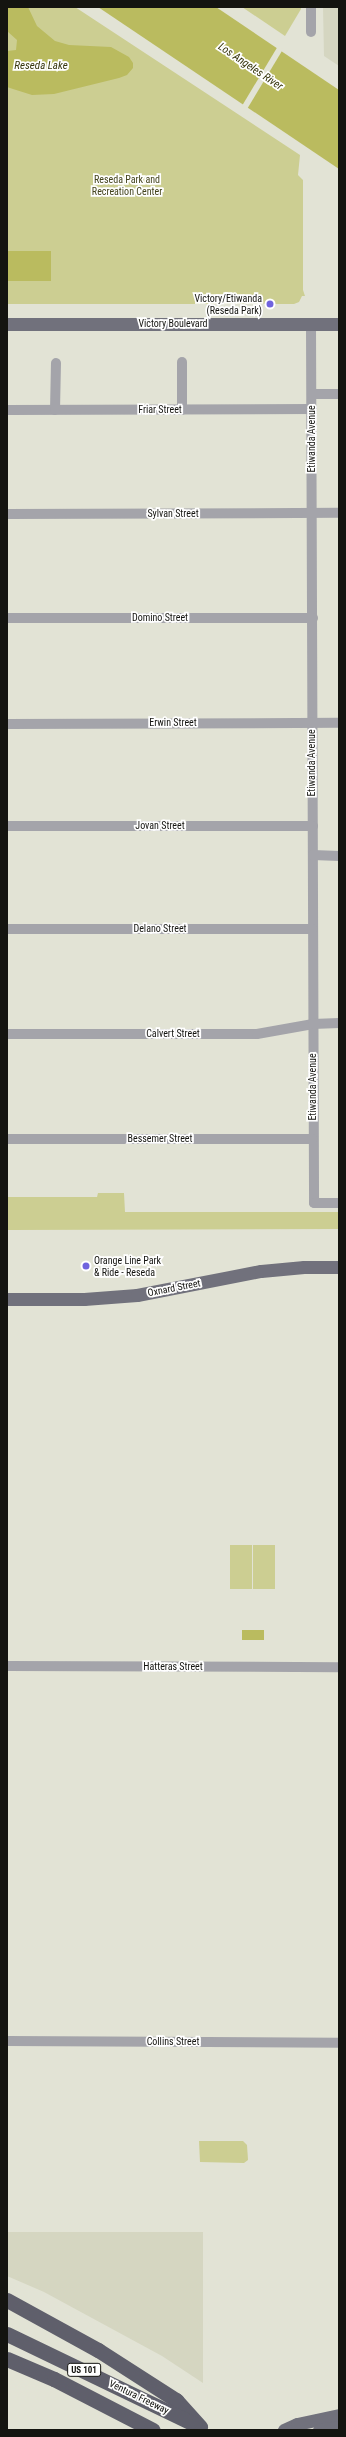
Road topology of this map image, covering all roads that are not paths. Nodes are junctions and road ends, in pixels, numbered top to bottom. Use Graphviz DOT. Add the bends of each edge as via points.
graph roads {
  1 [pos="311,7"];
  2 [pos="311,32"];
  3 [pos="7,324"];
  4 [pos="311,324"];
  5 [pos="339,324"];
  6 [pos="182,362"];
  7 [pos="56,363"];
  8 [pos="312,394"];
  9 [pos="339,394"];
  10 [pos="312,409"];
  11 [pos="7,410"];
  12 [pos="55,410"];
  13 [pos="182,410"];
  14 [pos="339,513"];
  15 [pos="7,514"];
  16 [pos="312,514"];
  17 [pos="7,618"];
  18 [pos="313,618"];
  19 [pos="312,723"];
  20 [pos="339,723"];
  21 [pos="7,724"];
  22 [pos="7,826"];
  23 [pos="313,826"];
  24 [pos="313,855"];
  25 [pos="339,856"];
  26 [pos="7,929"];
  27 [pos="313,929"];
  28 [pos="339,1023"];
  29 [pos="313,1024"];
  30 [pos="7,1034"];
  31 [pos="7,1139"];
  32 [pos="313,1139"];
  33 [pos="339,1203"];
  34 [pos="339,1267"];
  35 [pos="7,1299"];
  36 [pos="7,1666"];
  37 [pos="339,1667"];
  38 [pos="7,2041"];
  39 [pos="339,2043"];
  40 [pos="7,2300"];
  41 [pos="7,2334"];
  42 [pos="7,2359"];
  43 [pos="339,2415"];
  44 [pos="339,2427"];
  45 [pos="203,2428"];
  46 [pos="153,2430"];
  47 [pos="284,2430"];
  48 [pos="319,2430"];
  1 -- 2 [label="street"];
  3 -- 4 [label="main road, Victory Boulevard"];
  4 -- 5 [label="main road, Victory Boulevard"];
  4 -- 8 [label="street, Etiwanda Avenue"];
  6 -- 13 [label="street"];
  7 -- 12 [label="street"];
  8 -- 9 [label="street"];
  8 -- 10 [label="street, Etiwanda Avenue"];
  10 -- 13 [label="street, Friar Street"];
  10 -- 16 [label="street, Etiwanda Avenue"];
  11 -- 12 [label="street, Friar Street"];
  12 -- 13 [label="street, Friar Street"];
  14 -- 16 [label="street, Sylvan Street"];
  15 -- 16 [label="street, Sylvan Street"];
  16 -- 18 [label="street, Etiwanda Avenue"];
  17 -- 18 [label="street, Domino Street"];
  18 -- 19 [label="street, Etiwanda Avenue"];
  19 -- 20 [label="street, Erwin Street"];
  19 -- 21 [label="street, Erwin Street"];
  19 -- 23 [label="street, Etiwanda Avenue"];
  22 -- 23 [label="street, Jovan Street"];
  23 -- 24 [label="street, Etiwanda Avenue"];
  24 -- 25 [label="street"];
  24 -- 27 [label="street, Etiwanda Avenue"];
  26 -- 27 [label="street, Delano Street"];
  27 -- 29 [label="street, Etiwanda Avenue"];
  28 -- 29 [label="street, Calvert Street"];
  29 -- 30 [label="street, Calvert Street" via="257,1034"];
  29 -- 32 [label="street, Etiwanda Avenue"];
  31 -- 32 [label="street, Bessemer Street"];
  32 -- 33 [label="street, Etiwanda Avenue" via="314,1203"];
  34 -- 35 [label="main road, Oxnard Street" via="268,1270 130,1296"];
  36 -- 37 [label="street, Hatteras Street"];
  38 -- 39 [label="street, Collins Street"];
  40 -- 45 [label="highway" via="98,2350 176,2400"];
  41 -- 45 [label="highway, Ventura Freeway / US 101"];
  42 -- 46 [label="highway, US 101" via="54,2379"];
  43 -- 47 [label="main road"];
  44 -- 48 [label="main road"];
}
